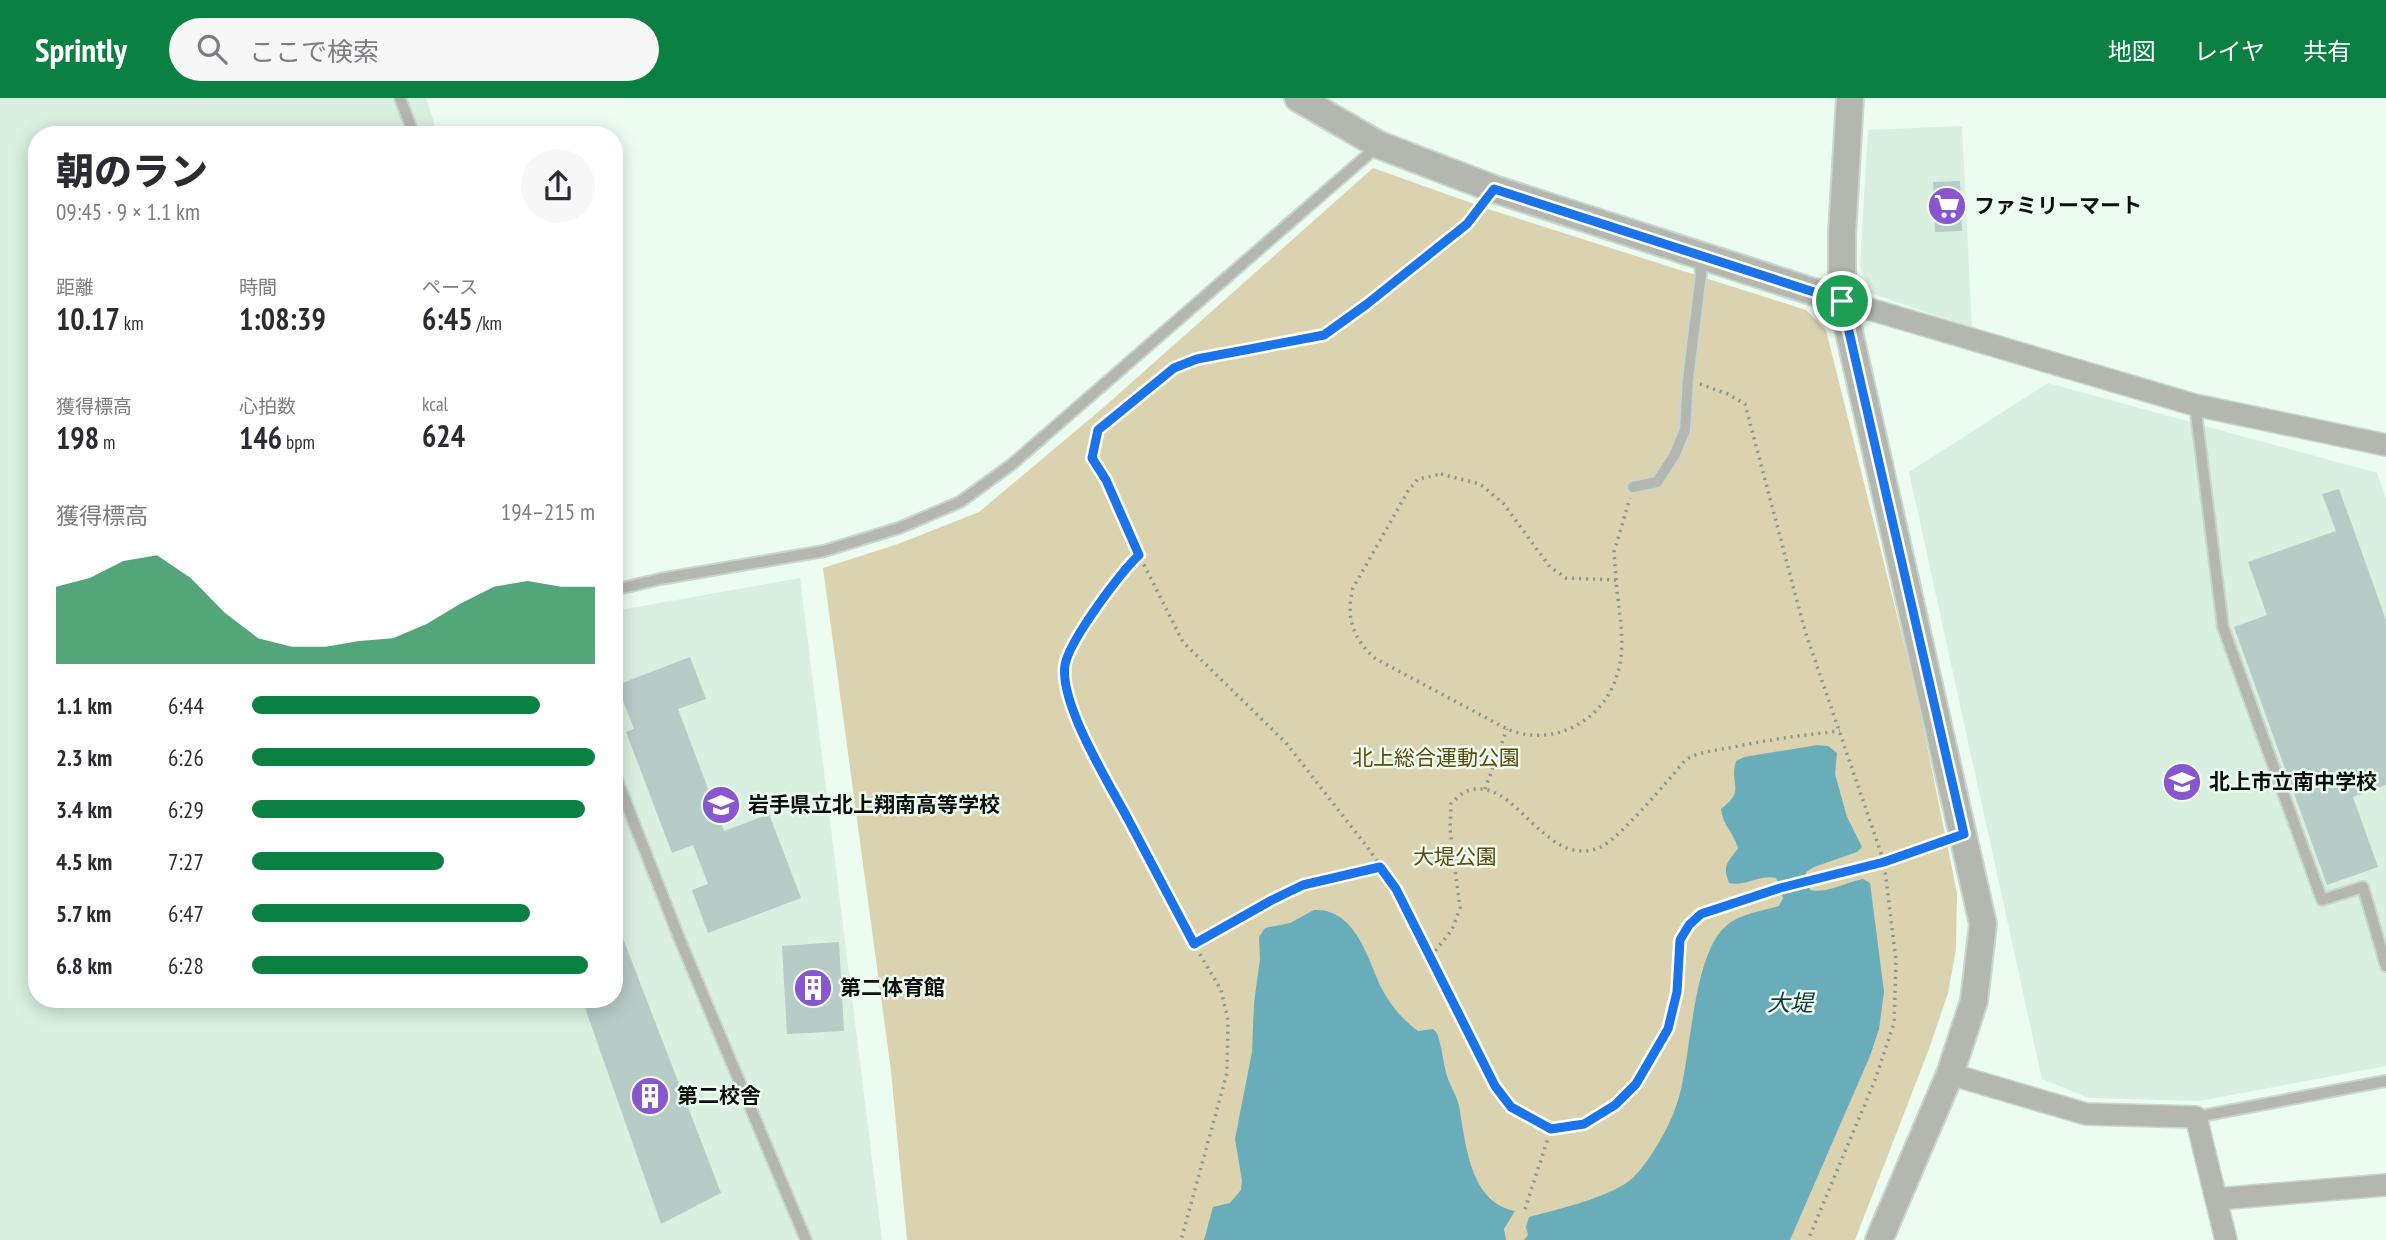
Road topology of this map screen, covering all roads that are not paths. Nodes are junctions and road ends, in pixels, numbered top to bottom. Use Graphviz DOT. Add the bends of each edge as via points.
graph roads {
  1 [pos="400,98"];
  2 [pos="1298,98"];
  3 [pos="1850,98"];
  4 [pos="411,126"];
  5 [pos="1378,145"];
  6 [pos="1700,254"];
  7 [pos="1842,301"];
  8 [pos="2195,405"];
  9 [pos="2386,445"];
  10 [pos="1633,487"];
  11 [pos="623,588"];
  12 [pos="623,795"];
  13 [pos="2386,966"];
  14 [pos="1950,1074"];
  15 [pos="2386,1081"];
  16 [pos="2196,1117"];
  17 [pos="2386,1185"];
  18 [pos="2217,1199"];
  19 [pos="806,1240"];
  20 [pos="1879,1240"];
  21 [pos="2226,1240"];
  1 -- 4 [label="lane"];
  2 -- 5 [label="street"];
  3 -- 7 [label="street"];
  5 -- 6 [label="street" via="1494,189"];
  5 -- 11 [label="lane" via="1011,465 960,502 899,528 824,551"];
  6 -- 7 [label="street"];
  6 -- 10 [label="lane" via="1685,430 1657,482"];
  7 -- 8 [label="street"];
  7 -- 14 [label="street" via="1983,924 1974,1000"];
  8 -- 9 [label="street"];
  8 -- 13 [label="lane" via="2222,626 2322,900 2363,887"];
  12 -- 19 [label="lane"];
  14 -- 16 [label="street" via="2086,1114"];
  14 -- 20 [label="street"];
  15 -- 16 [label="lane"];
  16 -- 18 [label="street"];
  17 -- 18 [label="street"];
  18 -- 21 [label="street"];
}
